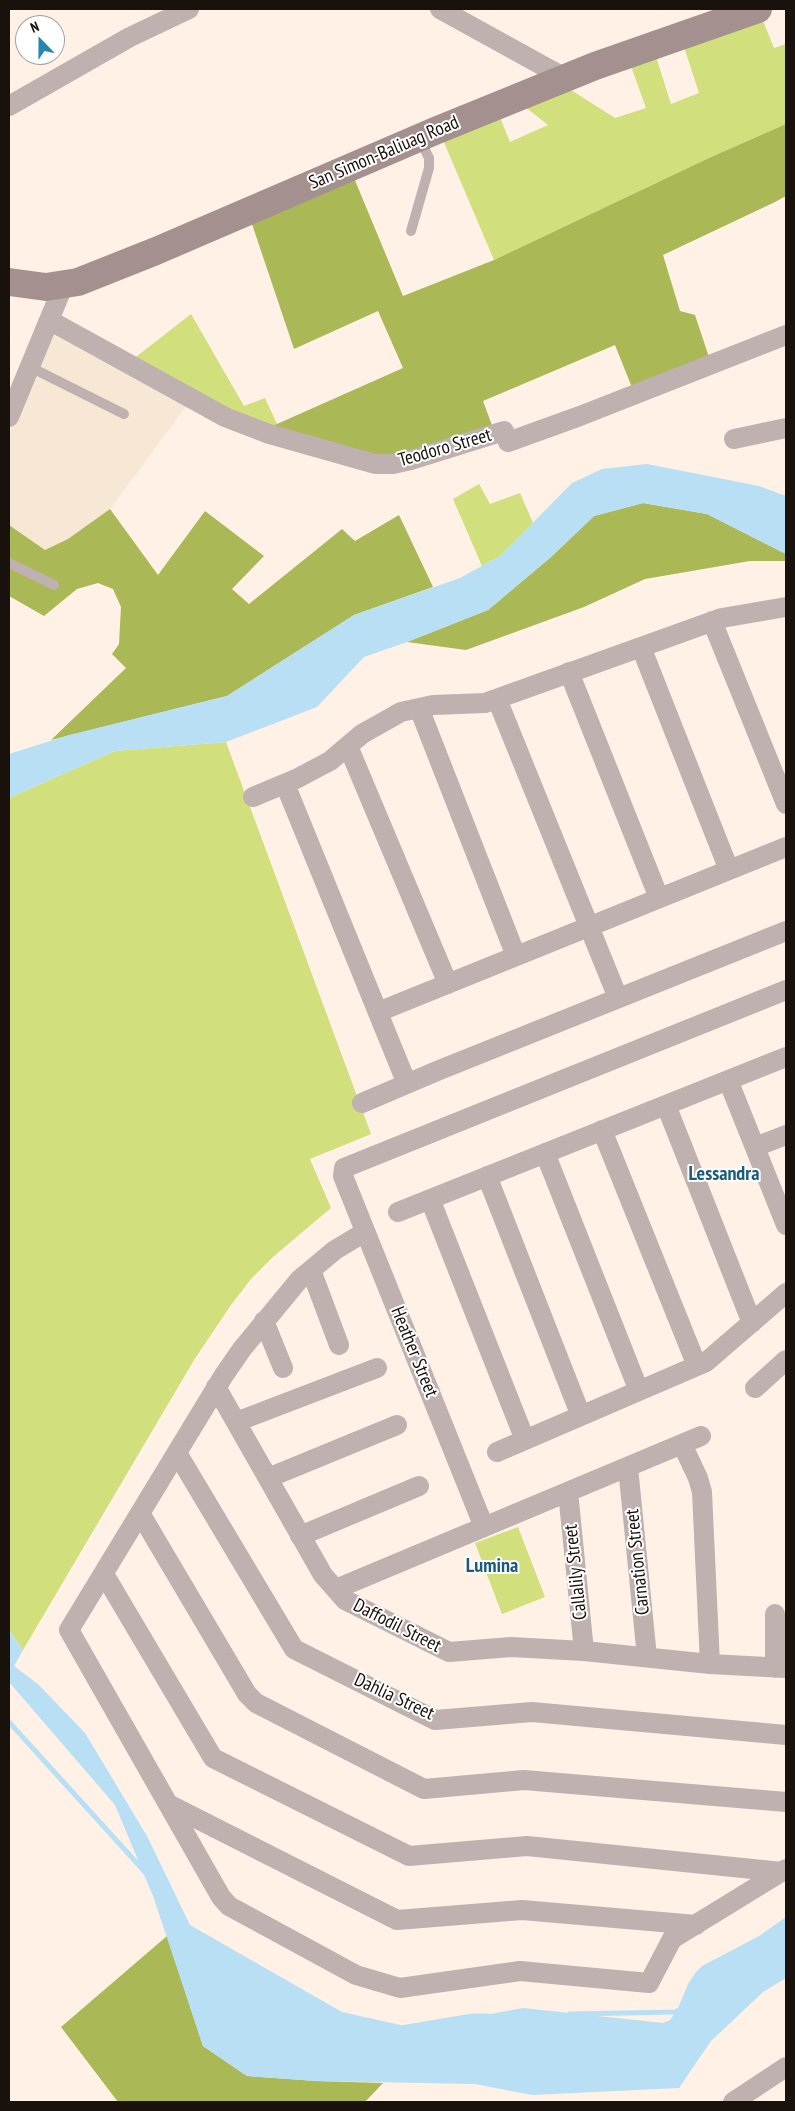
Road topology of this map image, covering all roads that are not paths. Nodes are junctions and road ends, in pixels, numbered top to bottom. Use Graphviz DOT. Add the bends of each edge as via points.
graph roads {
  1 [pos="189,9"];
  2 [pos="440,9"];
  3 [pos="758,9"];
  4 [pos="565,78"];
  5 [pos="9,106"];
  6 [pos="416,139"];
  7 [pos="411,232"];
  8 [pos="9,282"];
  9 [pos="64,284"];
  10 [pos="49,320"];
  11 [pos="786,335"];
  12 [pos="30,367"];
  13 [pos="124,414"];
  14 [pos="9,417"];
  15 [pos="786,428"];
  16 [pos="734,438"];
  17 [pos="9,563"];
  18 [pos="54,585"];
  19 [pos="786,607"];
  20 [pos="712,621"];
  21 [pos="641,647"];
  22 [pos="569,672"];
  23 [pos="497,699"];
  24 [pos="419,708"];
  25 [pos="348,746"];
  26 [pos="285,784"];
  27 [pos="253,797"];
  28 [pos="786,804"];
  29 [pos="786,847"];
  30 [pos="729,870"];
  31 [pos="659,898"];
  32 [pos="589,927"];
  33 [pos="786,931"];
  34 [pos="516,956"];
  35 [pos="448,984"];
  36 [pos="786,990"];
  37 [pos="618,998"];
  38 [pos="378,1012"];
  39 [pos="786,1057"];
  40 [pos="728,1080"];
  41 [pos="407,1084"];
  42 [pos="362,1104"];
  43 [pos="666,1105"];
  44 [pos="602,1130"];
  45 [pos="786,1135"];
  46 [pos="755,1147"];
  47 [pos="545,1153"];
  48 [pos="487,1176"];
  49 [pos="430,1199"];
  50 [pos="398,1212"];
  51 [pos="784,1213"];
  52 [pos="366,1232"];
  53 [pos="311,1270"];
  54 [pos="786,1293"];
  55 [pos="264,1321"];
  56 [pos="752,1323"];
  57 [pos="339,1344"];
  58 [pos="786,1360"];
  59 [pos="697,1366"];
  60 [pos="283,1368"];
  61 [pos="377,1368"];
  62 [pos="216,1387"];
  63 [pos="755,1388"];
  64 [pos="639,1391"];
  65 [pos="581,1416"];
  66 [pos="236,1422"];
  67 [pos="396,1424"];
  68 [pos="701,1436"];
  69 [pos="525,1440"];
  70 [pos="682,1444"];
  71 [pos="497,1452"];
  72 [pos="177,1453"];
  73 [pos="628,1466"];
  74 [pos="268,1478"];
  75 [pos="419,1486"];
  76 [pos="568,1492"];
  77 [pos="140,1513"];
  78 [pos="484,1527"];
  79 [pos="300,1536"];
  80 [pos="104,1574"];
  81 [pos="336,1589"];
  82 [pos="775,1614"];
  83 [pos="584,1651"];
  84 [pos="647,1657"];
  85 [pos="710,1664"];
  86 [pos="781,1668"];
  87 [pos="786,1735"];
  88 [pos="786,1802"];
  89 [pos="168,1804"];
  90 [pos="784,1870"];
  91 [pos="696,1925"];
  92 [pos="784,2075"];
  93 [pos="733,2102"];
  1 -- 5 [label="street" via="130,37"];
  2 -- 4 [label="street"];
  3 -- 4 [label="main road, San Simon-Baliuag Road"];
  4 -- 6 [label="main road, San Simon-Baliuag Road"];
  6 -- 7 [label="lane" via="425,150 429,168"];
  6 -- 9 [label="main road, San Simon-Baliuag Road" via="156,251 78,282"];
  8 -- 9 [label="main road, San Simon-Baliuag Road" via="46,287"];
  9 -- 10 [label="street"];
  10 -- 11 [label="street, Teodoro Street" via="224,416 270,434 375,464 410,460 504,431 508,442"];
  10 -- 12 [label="street"];
  12 -- 13 [label="lane"];
  12 -- 14 [label="street"];
  15 -- 16 [label="street"];
  17 -- 18 [label="lane"];
  19 -- 20 [label="street"];
  20 -- 21 [label="street"];
  20 -- 28 [label="street"];
  21 -- 22 [label="street"];
  21 -- 30 [label="street"];
  22 -- 23 [label="street"];
  22 -- 31 [label="street"];
  23 -- 24 [label="street" via="485,703"];
  23 -- 32 [label="street"];
  24 -- 25 [label="street" via="401,712 362,734"];
  24 -- 34 [label="street"];
  25 -- 26 [label="street" via="330,761"];
  25 -- 35 [label="street"];
  26 -- 27 [label="street"];
  26 -- 38 [label="street"];
  29 -- 30 [label="street"];
  30 -- 31 [label="street"];
  31 -- 32 [label="street"];
  32 -- 34 [label="street"];
  32 -- 37 [label="street"];
  33 -- 37 [label="street"];
  34 -- 35 [label="street"];
  35 -- 38 [label="street"];
  36 -- 52 [label="street, Heather Street" via="349,1164 344,1168 343,1176"];
  37 -- 41 [label="street"];
  38 -- 41 [label="street"];
  39 -- 40 [label="street"];
  40 -- 43 [label="street"];
  40 -- 46 [label="street"];
  41 -- 42 [label="street"];
  43 -- 44 [label="street"];
  43 -- 56 [label="street"];
  44 -- 47 [label="street"];
  44 -- 59 [label="street"];
  45 -- 46 [label="street"];
  46 -- 51 [label="street"];
  47 -- 48 [label="street"];
  47 -- 64 [label="street"];
  48 -- 49 [label="street"];
  48 -- 65 [label="street"];
  49 -- 50 [label="street"];
  49 -- 69 [label="street"];
  52 -- 53 [label="street" via="335,1250"];
  52 -- 78 [label="street, Heather Street"];
  53 -- 55 [label="street" via="298,1280"];
  53 -- 57 [label="street"];
  54 -- 56 [label="street"];
  55 -- 60 [label="street"];
  55 -- 62 [label="street"];
  56 -- 59 [label="street"];
  58 -- 63 [label="street"];
  59 -- 64 [label="street"];
  61 -- 66 [label="street"];
  62 -- 66 [label="street, Daffodil Street"];
  62 -- 72 [label="street"];
  64 -- 65 [label="street"];
  65 -- 69 [label="street"];
  66 -- 74 [label="street, Daffodil Street"];
  67 -- 74 [label="street"];
  68 -- 70 [label="street"];
  69 -- 71 [label="street"];
  70 -- 73 [label="street"];
  70 -- 85 [label="street" via="702,1492"];
  72 -- 77 [label="street"];
  72 -- 87 [label="street, Dahlia Street" via="294,1648 436,1720 532,1712"];
  73 -- 76 [label="street"];
  73 -- 84 [label="street, Carnation Street"];
  74 -- 79 [label="street, Daffodil Street"];
  75 -- 79 [label="street"];
  76 -- 78 [label="street"];
  76 -- 83 [label="street, Callalily Street"];
  77 -- 80 [label="street"];
  77 -- 88 [label="street" via="247,1694 256,1703 424,1789 524,1780"];
  78 -- 81 [label="street"];
  79 -- 81 [label="street, Daffodil Street" via="323,1575"];
  80 -- 89 [label="street" via="69,1630"];
  80 -- 90 [label="street" via="213,1758 409,1856 527,1846"];
  81 -- 83 [label="street, Daffodil Street" via="345,1600 449,1652 511,1647"];
  82 -- 86 [label="street"];
  83 -- 84 [label="street, Daffodil Street"];
  84 -- 85 [label="street, Daffodil Street"];
  85 -- 86 [label="street, Daffodil Street"];
  89 -- 91 [label="street" via="397,1920 522,1910"];
  89 -- 91 [label="street" via="229,1906 356,1975 400,1988 520,1971 649,1983 672,1939"];
  90 -- 91 [label="street"];
  92 -- 93 [label="street"];
}
